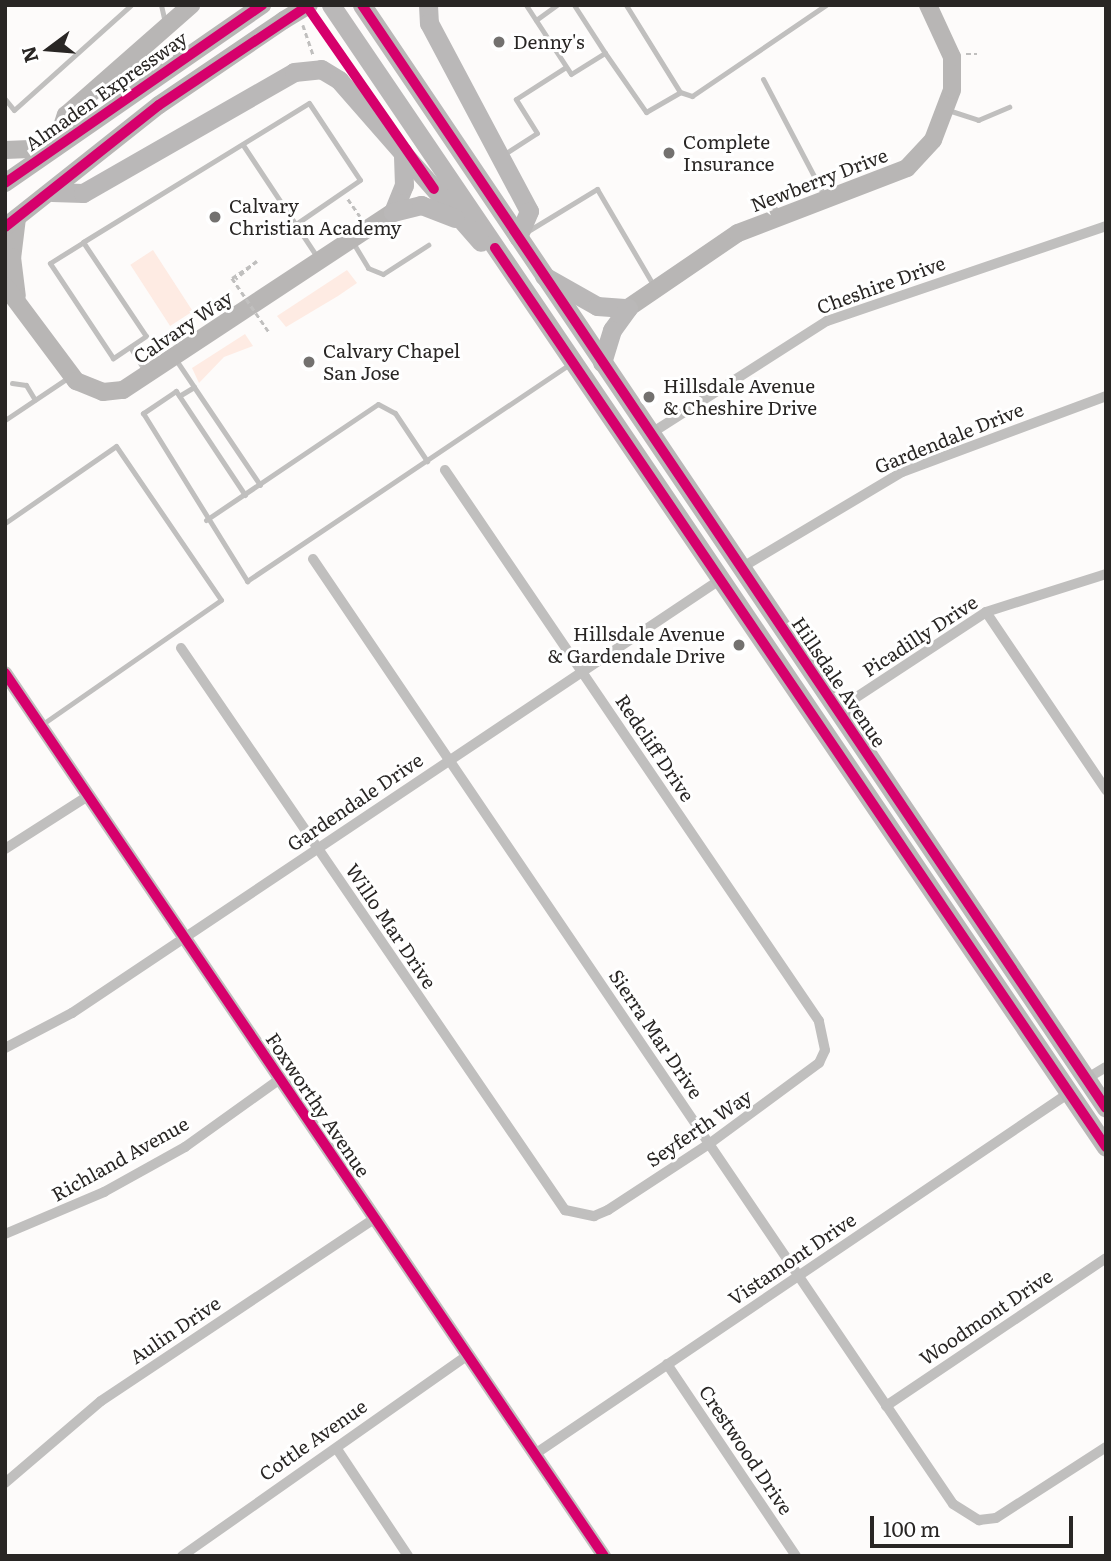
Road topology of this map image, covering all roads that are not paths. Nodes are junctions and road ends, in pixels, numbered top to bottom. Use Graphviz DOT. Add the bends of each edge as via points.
graph roads {
  1 [pos="131,5"];
  2 [pos="161,5"];
  3 [pos="191,5"];
  4 [pos="262,5"];
  5 [pos="331,5"];
  6 [pos="362,5"];
  7 [pos="428,5"];
  8 [pos="526,5"];
  9 [pos="557,5"];
  10 [pos="574,5"];
  11 [pos="626,5"];
  12 [pos="826,5"];
  13 [pos="928,5"];
  14 [pos="301,14"];
  15 [pos="536,20"];
  16 [pos="166,27"];
  17 [pos="605,52"];
  18 [pos="566,67"];
  19 [pos="762,79"];
  20 [pos="680,92"];
  21 [pos="5,99"];
  22 [pos="397,102"];
  23 [pos="1009,107"];
  24 [pos="947,110"];
  25 [pos="243,145"];
  26 [pos="55,148"];
  27 [pos="5,150"];
  28 [pos="404,156"];
  29 [pos="501,156"];
  30 [pos="5,183"];
  31 [pos="52,191"];
  32 [pos="768,201"];
  33 [pos="827,201"];
  34 [pos="393,212"];
  35 [pos="783,216"];
  36 [pos="461,222"];
  37 [pos="11,223"];
  38 [pos="296,224"];
  39 [pos="1106,226"];
  40 [pos="518,237"];
  41 [pos="350,239"];
  42 [pos="83,242"];
  43 [pos="428,244"];
  44 [pos="495,248"];
  45 [pos="319,260"];
  46 [pos="544,276"];
  47 [pos="655,289"];
  48 [pos="11,291"];
  49 [pos="628,308"];
  50 [pos="130,347"];
  51 [pos="175,358"];
  52 [pos="573,362"];
  53 [pos="602,363"];
  54 [pos="71,376"];
  55 [pos="148,376"];
  56 [pos="12,383"];
  57 [pos="194,387"];
  58 [pos="180,396"];
  59 [pos="1106,396"];
  60 [pos="35,400"];
  61 [pos="5,420"];
  62 [pos="650,434"];
  63 [pos="427,461"];
  64 [pos="445,470"];
  65 [pos="260,485"];
  66 [pos="245,495"];
  67 [pos="206,520"];
  68 [pos="5,523"];
  69 [pos="701,549"];
  70 [pos="313,559"];
  71 [pos="741,568"];
  72 [pos="1106,574"];
  73 [pos="721,579"];
  74 [pos="764,601"];
  75 [pos="986,612"];
  76 [pos="181,648"];
  77 [pos="5,673"];
  78 [pos="583,673"];
  79 [pos="837,710"];
  80 [pos="41,725"];
  81 [pos="450,760"];
  82 [pos="1106,790"];
  83 [pos="88,796"];
  84 [pos="5,849"];
  85 [pos="318,849"];
  86 [pos="185,938"];
  87 [pos="1015,1013"];
  88 [pos="5,1048"];
  89 [pos="825,1050"];
  90 [pos="1106,1067"];
  91 [pos="280,1079"];
  92 [pos="1086,1079"];
  93 [pos="1069,1093"];
  94 [pos="1106,1108"];
  95 [pos="709,1144"];
  96 [pos="1106,1147"];
  97 [pos="579,1216"];
  98 [pos="374,1219"];
  99 [pos="5,1234"];
  100 [pos="1106,1258"];
  101 [pos="798,1276"];
  102 [pos="467,1356"];
  103 [pos="667,1364"];
  104 [pos="886,1406"];
  105 [pos="1106,1447"];
  106 [pos="337,1449"];
  107 [pos="536,1454"];
  108 [pos="5,1483"];
  109 [pos="182,1556"];
  110 [pos="408,1556"];
  111 [pos="604,1556"];
  112 [pos="796,1556"];
  1 -- 21 [label="lane" via="14,110"];
  2 -- 16 [label="lane"];
  3 -- 16 [label="main road"];
  4 -- 26 [label="main road, Almaden Expressway"];
  5 -- 22 [label="highway, Hillsdale Avenue"];
  6 -- 40 [label="highway, Hillsdale Avenue"];
  7 -- 29 [label="highway" via="429,23"];
  8 -- 15 [label="lane"];
  9 -- 15 [label="lane"];
  10 -- 17 [label="lane"];
  11 -- 20 [label="lane"];
  12 -- 20 [label="lane" via="692,96"];
  13 -- 24 [label="main road, Newberry Drive" via="952,57"];
  14 -- 31 [label="main road" via="159,105"];
  15 -- 18 [label="lane"];
  16 -- 26 [label="main road" via="66,115"];
  17 -- 18 [label="lane" via="571,74"];
  17 -- 20 [label="lane" via="646,113"];
  18 -- 29 [label="lane" via="516,99 537,133"];
  19 -- 33 [label="lane"];
  22 -- 28 [label="highway"];
  22 -- 44 [label="highway, Hillsdale Avenue"];
  23 -- 24 [label="lane" via="978,120"];
  24 -- 33 [label="main road, Newberry Drive" via="933,140 907,168"];
  25 -- 38 [label="lane"];
  25 -- 38 [label="lane" via="309,103 360,180"];
  25 -- 42 [label="lane"];
  26 -- 27 [label="main road"];
  26 -- 30 [label="main road, Almaden Expressway"];
  28 -- 31 [label="highway" via="339,80 308,68 83,193"];
  28 -- 34 [label="highway" via="404,185"];
  28 -- 36 [label="highway"];
  29 -- 40 [label="highway" via="529,211"];
  31 -- 37 [label="main road"];
  32 -- 35 [label="lane"];
  33 -- 35 [label="main road, Newberry Drive"];
  34 -- 36 [label="highway" via="421,205"];
  34 -- 41 [label="main road, Calvary Way"];
  35 -- 47 [label="main road, Newberry Drive" via="738,233"];
  36 -- 44 [label="highway"];
  37 -- 48 [label="main road"];
  38 -- 45 [label="lane"];
  39 -- 62 [label="street, Cheshire Drive" via="827,321"];
  40 -- 46 [label="highway, Hillsdale Avenue"];
  40 -- 47 [label="lane" via="597,189"];
  41 -- 43 [label="lane" via="368,268 383,274"];
  41 -- 45 [label="main road, Calvary Way"];
  42 -- 50 [label="lane" via="146,337"];
  42 -- 50 [label="lane" via="50,263 113,358"];
  44 -- 52 [label="highway, Hillsdale Avenue"];
  45 -- 51 [label="main road, Calvary Way"];
  46 -- 49 [label="highway" via="597,306"];
  46 -- 53 [label="highway, Hillsdale Avenue"];
  47 -- 49 [label="main road, Newberry Drive"];
  48 -- 54 [label="main road, Calvary Way"];
  49 -- 53 [label="highway" via="612,330"];
  50 -- 55 [label="lane"];
  51 -- 55 [label="main road, Calvary Way"];
  51 -- 57 [label="lane"];
  52 -- 63 [label="lane"];
  52 -- 69 [label="highway, Hillsdale Avenue"];
  53 -- 62 [label="highway, Hillsdale Avenue"];
  54 -- 55 [label="main road, Calvary Way" via="103,392 123,390"];
  54 -- 60 [label="lane"];
  56 -- 60 [label="lane" via="26,385"];
  57 -- 58 [label="lane"];
  57 -- 65 [label="lane"];
  58 -- 66 [label="lane"];
  58 -- 67 [label="lane" via="176,391 143,413"];
  59 -- 71 [label="street, Gardendale Drive" via="902,472"];
  60 -- 61 [label="lane"];
  62 -- 71 [label="highway, Hillsdale Avenue"];
  63 -- 65 [label="lane" via="387,405 378,404"];
  63 -- 67 [label="lane" via="247,581"];
  64 -- 78 [label="street, Redcliff Drive"];
  65 -- 66 [label="lane"];
  66 -- 67 [label="lane"];
  68 -- 80 [label="lane" via="116,446 221,600"];
  69 -- 71 [label="highway"];
  69 -- 73 [label="highway, Hillsdale Avenue"];
  70 -- 81 [label="street, Sierra Mar Drive"];
  71 -- 74 [label="highway, Hillsdale Avenue"];
  72 -- 75 [label="street, Picadilly Drive"];
  73 -- 74 [label="highway" via="736,584 748,601"];
  73 -- 78 [label="street, Gardendale Drive"];
  73 -- 87 [label="highway, Hillsdale Avenue"];
  74 -- 79 [label="highway, Hillsdale Avenue"];
  75 -- 79 [label="street, Picadilly Drive"];
  75 -- 82 [label="street"];
  76 -- 85 [label="street, Willo Mar Drive"];
  77 -- 80 [label="street, Foxworthy Avenue"];
  78 -- 81 [label="street, Gardendale Drive"];
  78 -- 89 [label="street, Redcliff Drive" via="818,1021"];
  79 -- 92 [label="highway, Hillsdale Avenue"];
  80 -- 83 [label="street, Foxworthy Avenue"];
  81 -- 85 [label="street, Gardendale Drive"];
  81 -- 95 [label="street, Sierra Mar Drive"];
  83 -- 84 [label="street"];
  83 -- 86 [label="street, Foxworthy Avenue"];
  85 -- 86 [label="street, Gardendale Drive"];
  85 -- 97 [label="street, Willo Mar Drive" via="555,1200"];
  86 -- 88 [label="street, Gardendale Drive" via="72,1013"];
  86 -- 91 [label="street, Foxworthy Avenue"];
  87 -- 92 [label="highway" via="1030,1020 1067,1073"];
  87 -- 93 [label="highway, Hillsdale Avenue"];
  89 -- 95 [label="street, Seyferth Way" via="808,1074"];
  90 -- 92 [label="street"];
  91 -- 98 [label="street, Foxworthy Avenue"];
  91 -- 99 [label="street, Richland Avenue" via="185,1147 104,1192"];
  92 -- 94 [label="highway, Hillsdale Avenue"];
  93 -- 96 [label="highway, Hillsdale Avenue"];
  93 -- 101 [label="street, Vistamont Drive"];
  95 -- 97 [label="street, Seyferth Way" via="608,1210"];
  95 -- 101 [label="street, Sierra Mar Drive"];
  98 -- 102 [label="street, Foxworthy Avenue"];
  98 -- 108 [label="street, Aulin Drive" via="101,1401"];
  100 -- 104 [label="street, Woodmont Drive"];
  101 -- 103 [label="street, Vistamont Drive"];
  101 -- 104 [label="street, Sierra Mar Drive"];
  102 -- 106 [label="street, Cottle Avenue"];
  102 -- 107 [label="street, Foxworthy Avenue"];
  103 -- 107 [label="street, Vistamont Drive"];
  103 -- 112 [label="street, Crestwood Drive"];
  104 -- 105 [label="street, Sierra Mar Drive" via="953,1504 979,1520 1011,1511"];
  106 -- 109 [label="street, Cottle Avenue"];
  106 -- 110 [label="street"];
  107 -- 111 [label="street, Foxworthy Avenue"];
}
